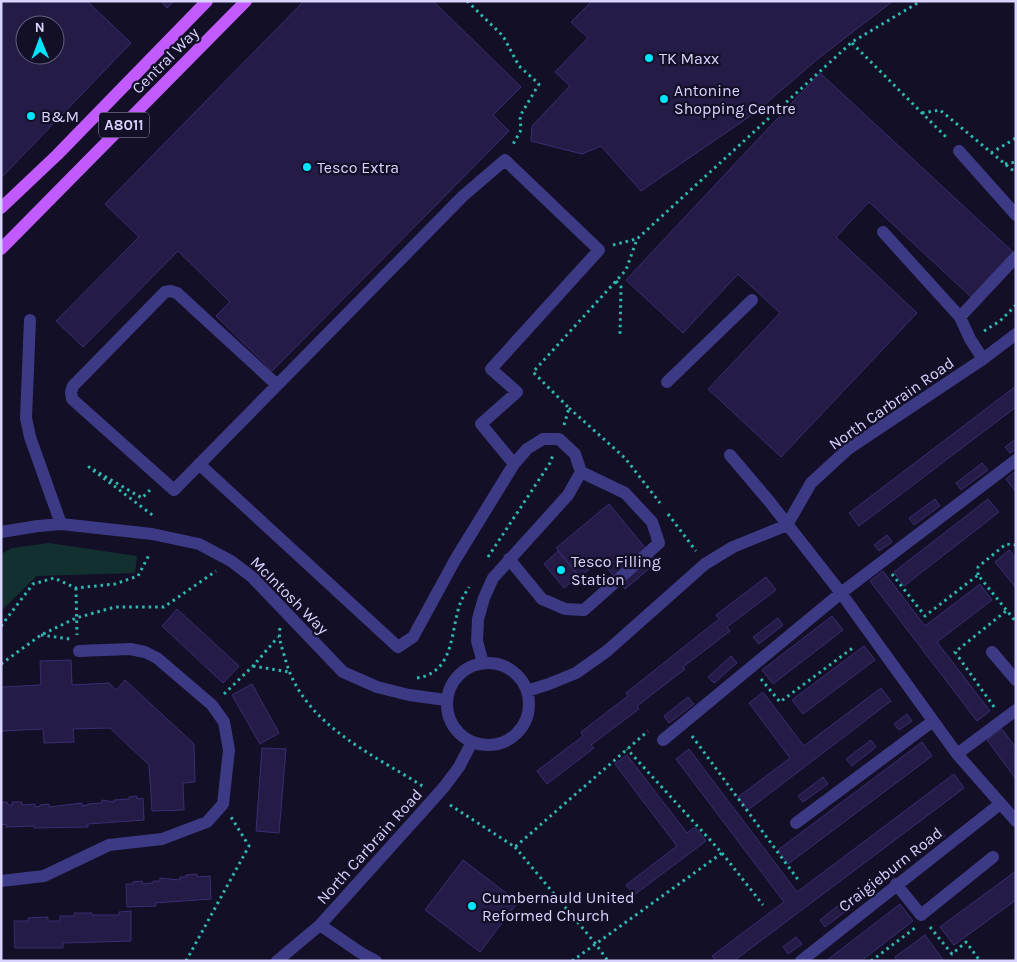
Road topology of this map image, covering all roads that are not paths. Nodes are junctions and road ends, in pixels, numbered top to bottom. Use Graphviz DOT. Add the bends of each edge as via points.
graph roads {
  1 [pos="208,1"];
  2 [pos="246,1"];
  3 [pos="959,150"];
  4 [pos="1,208"];
  5 [pos="1016,215"];
  6 [pos="883,232"];
  7 [pos="1,249"];
  8 [pos="1016,257"];
  9 [pos="752,300"];
  10 [pos="960,317"];
  11 [pos="30,320"];
  12 [pos="1016,334"];
  13 [pos="983,358"];
  14 [pos="667,382"];
  15 [pos="277,385"];
  16 [pos="730,455"];
  17 [pos="1016,460"];
  18 [pos="199,464"];
  19 [pos="514,464"];
  20 [pos="581,472"];
  21 [pos="61,524"];
  22 [pos="787,525"];
  23 [pos="14,529"];
  24 [pos="1,532"];
  25 [pos="1,537"];
  26 [pos="509,559"];
  27 [pos="841,593"];
  28 [pos="79,651"];
  29 [pos="992,652"];
  30 [pos="482,663"];
  31 [pos="1016,680"];
  32 [pos="527,692"];
  33 [pos="446,700"];
  34 [pos="1016,710"];
  35 [pos="933,721"];
  36 [pos="662,740"];
  37 [pos="472,742"];
  38 [pos="958,754"];
  39 [pos="1000,804"];
  40 [pos="1016,821"];
  41 [pos="796,823"];
  42 [pos="992,858"];
  43 [pos="1,881"];
  44 [pos="896,884"];
  45 [pos="320,925"];
  46 [pos="276,961"];
  47 [pos="376,961"];
  48 [pos="801,961"];
  1 -- 4 [label="main road, Central Way / A8011"];
  2 -- 7 [label="main road, Central Way / A8011"];
  3 -- 5 [label="street"];
  6 -- 10 [label="street"];
  8 -- 10 [label="street"];
  9 -- 14 [label="street"];
  10 -- 13 [label="street"];
  11 -- 21 [label="street" via="26,418"];
  12 -- 13 [label="street, North Carbrain Road"];
  13 -- 22 [label="street, North Carbrain Road" via="848,449 811,483"];
  15 -- 18 [label="street"];
  15 -- 18 [label="street" via="171,291 165,292 73,386 72,399 174,490"];
  15 -- 19 [label="street" via="463,196 505,160 599,250 491,369 517,392 481,424"];
  16 -- 22 [label="street"];
  17 -- 27 [label="street"];
  18 -- 19 [label="street" via="398,646 413,637"];
  19 -- 20 [label="street" via="543,439 559,439 575,454"];
  20 -- 26 [label="street" via="568,495"];
  20 -- 26 [label="street" via="625,494 652,522 659,543 584,610 565,609 542,599"];
  21 -- 23 [label="street, McIntosh Way"];
  21 -- 33 [label="street, McIntosh Way" via="152,534 199,544 232,561 252,577 343,672 377,687"];
  22 -- 27 [label="street"];
  22 -- 32 [label="street" via="733,547 705,564 600,656 576,673"];
  23 -- 24 [label="street, McIntosh Way"];
  23 -- 25 [label="street, McIntosh Way"];
  26 -- 30 [label="street" via="492,578 478,619 477,641"];
  27 -- 35 [label="street"];
  27 -- 36 [label="street"];
  28 -- 43 [label="street" via="145,652 157,658 212,705 224,722 229,750 223,804 207,822 162,839 109,845 44,876"];
  29 -- 31 [label="street"];
  30 -- 32 [label="street" via="500,664 515,672"];
  30 -- 33 [label="street" via="469,666 458,675"];
  32 -- 37 [label="street" via="529,705 520,729 498,744"];
  33 -- 37 [label="street" via="452,725"];
  34 -- 38 [label="street"];
  35 -- 38 [label="street"];
  35 -- 41 [label="street"];
  37 -- 45 [label="street, North Carbrain Road, bridge" via="444,786"];
  38 -- 39 [label="street"];
  39 -- 40 [label="street"];
  39 -- 44 [label="street, Craigieburn Road"];
  42 -- 44 [label="street" via="923,918"];
  44 -- 48 [label="street, Craigieburn Road"];
  45 -- 46 [label="street, North Carbrain Road"];
  45 -- 47 [label="street"];
}
